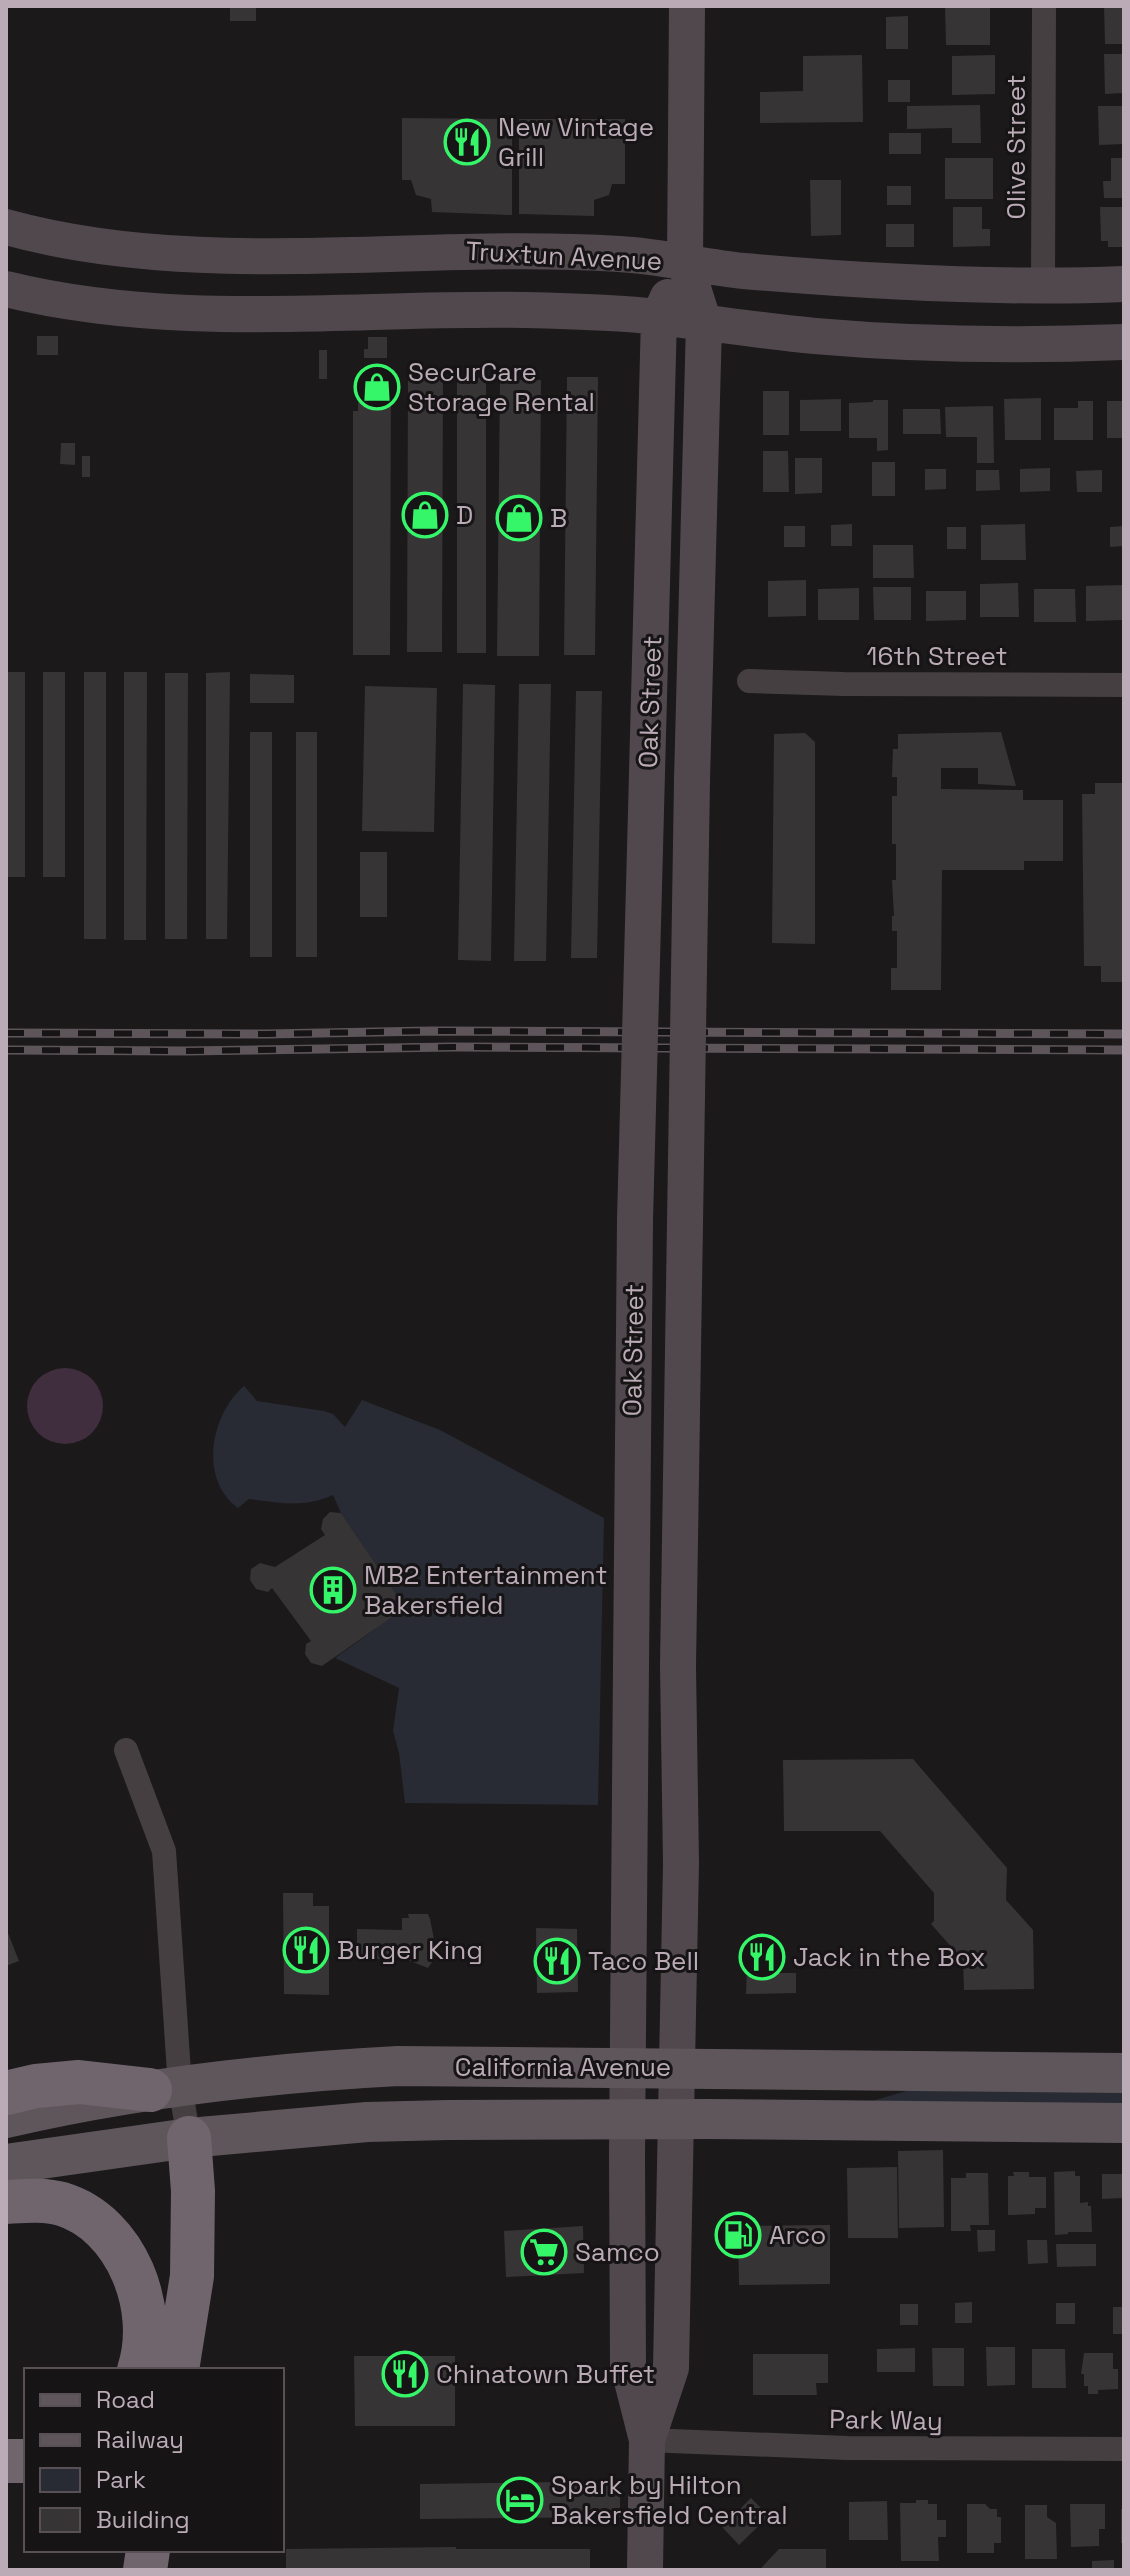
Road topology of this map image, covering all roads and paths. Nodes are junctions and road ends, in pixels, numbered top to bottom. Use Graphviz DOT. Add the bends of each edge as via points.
graph roads {
  1 [pos="687,6"];
  2 [pos="1044,6"];
  3 [pos="6,227"];
  4 [pos="6,252"];
  5 [pos="154,252"];
  6 [pos="685,263"];
  7 [pos="1124,284"];
  8 [pos="1043,287"];
  9 [pos="6,289"];
  10 [pos="659,317"];
  11 [pos="704,323"];
  12 [pos="1124,342"];
  13 [pos="749,681"];
  14 [pos="1124,685"];
  15 [pos="126,1750"];
  16 [pos="627,2067"];
  17 [pos="677,2068"];
  18 [pos="1124,2073"];
  19 [pos="165,2088"];
  20 [pos="6,2093"];
  21 [pos="6,2118"];
  22 [pos="627,2120"];
  23 [pos="676,2120"];
  24 [pos="1124,2123"];
  25 [pos="189,2138"];
  26 [pos="105,2148"];
  27 [pos="6,2164"];
  28 [pos="6,2183"];
  29 [pos="6,2202"];
  30 [pos="140,2368"];
  31 [pos="177,2368"];
  32 [pos="647,2440"];
  33 [pos="1124,2449"];
  34 [pos="645,2570"];
  1 -- 6 [label="main road, Oak Street"];
  2 -- 8 [label="street, Olive Street"];
  3 -- 5 [label="main road, Truxtun Avenue"];
  4 -- 5 [label="main road" via="68,262"];
  5 -- 6 [label="main road, Truxtun Avenue" via="230,256 494,251 621,254"];
  6 -- 8 [label="main road, Truxtun Avenue" via="866,281"];
  6 -- 10 [label="main road, Oak Street"];
  6 -- 11 [label="main road, Oak Street"];
  7 -- 8 [label="main road, Truxtun Avenue"];
  9 -- 10 [label="main road, Truxtun Avenue" via="169,313 523,310"];
  10 -- 11 [label="main road, Truxtun Avenue"];
  10 -- 16 [label="main road, Oak Street, bridge" via="635,1189"];
  11 -- 12 [label="main road, Truxtun Avenue" via="894,341"];
  11 -- 17 [label="main road, Oak Street, bridge" via="678,1666"];
  13 -- 14 [label="street, 16th Street"];
  15 -- 19 [label="street" via="164,1851"];
  16 -- 17 [label="main road, California Avenue"];
  16 -- 19 [label="main road, California Avenue" via="398,2066"];
  16 -- 22 [label="main road, Oak Street"];
  17 -- 18 [label="main road, California Avenue"];
  17 -- 23 [label="main road, Oak Street"];
  19 -- 20 [label="highway" via="79,2082"];
  19 -- 21 [label="main road, California Avenue"];
  19 -- 25 [label="street"];
  22 -- 23 [label="main road, California Avenue"];
  22 -- 25 [label="main road, California Avenue" via="367,2122"];
  22 -- 32 [label="main road, Oak Street" via="628,2365"];
  23 -- 24 [label="main road, California Avenue"];
  23 -- 32 [label="main road, Oak Street" via="671,2368"];
  25 -- 26 [label="main road, California Avenue"];
  25 -- 31 [label="highway" via="192,2276"];
  26 -- 27 [label="main road, California Avenue"];
  26 -- 28 [label="main road" via="54,2173"];
  29 -- 30 [label="highway" via="62,2204 97,2222 110,2238 139,2287 144,2334"];
  32 -- 33 [label="street, Park Way" via="847,2448"];
  32 -- 34 [label="main road, Oak Street"];
}
